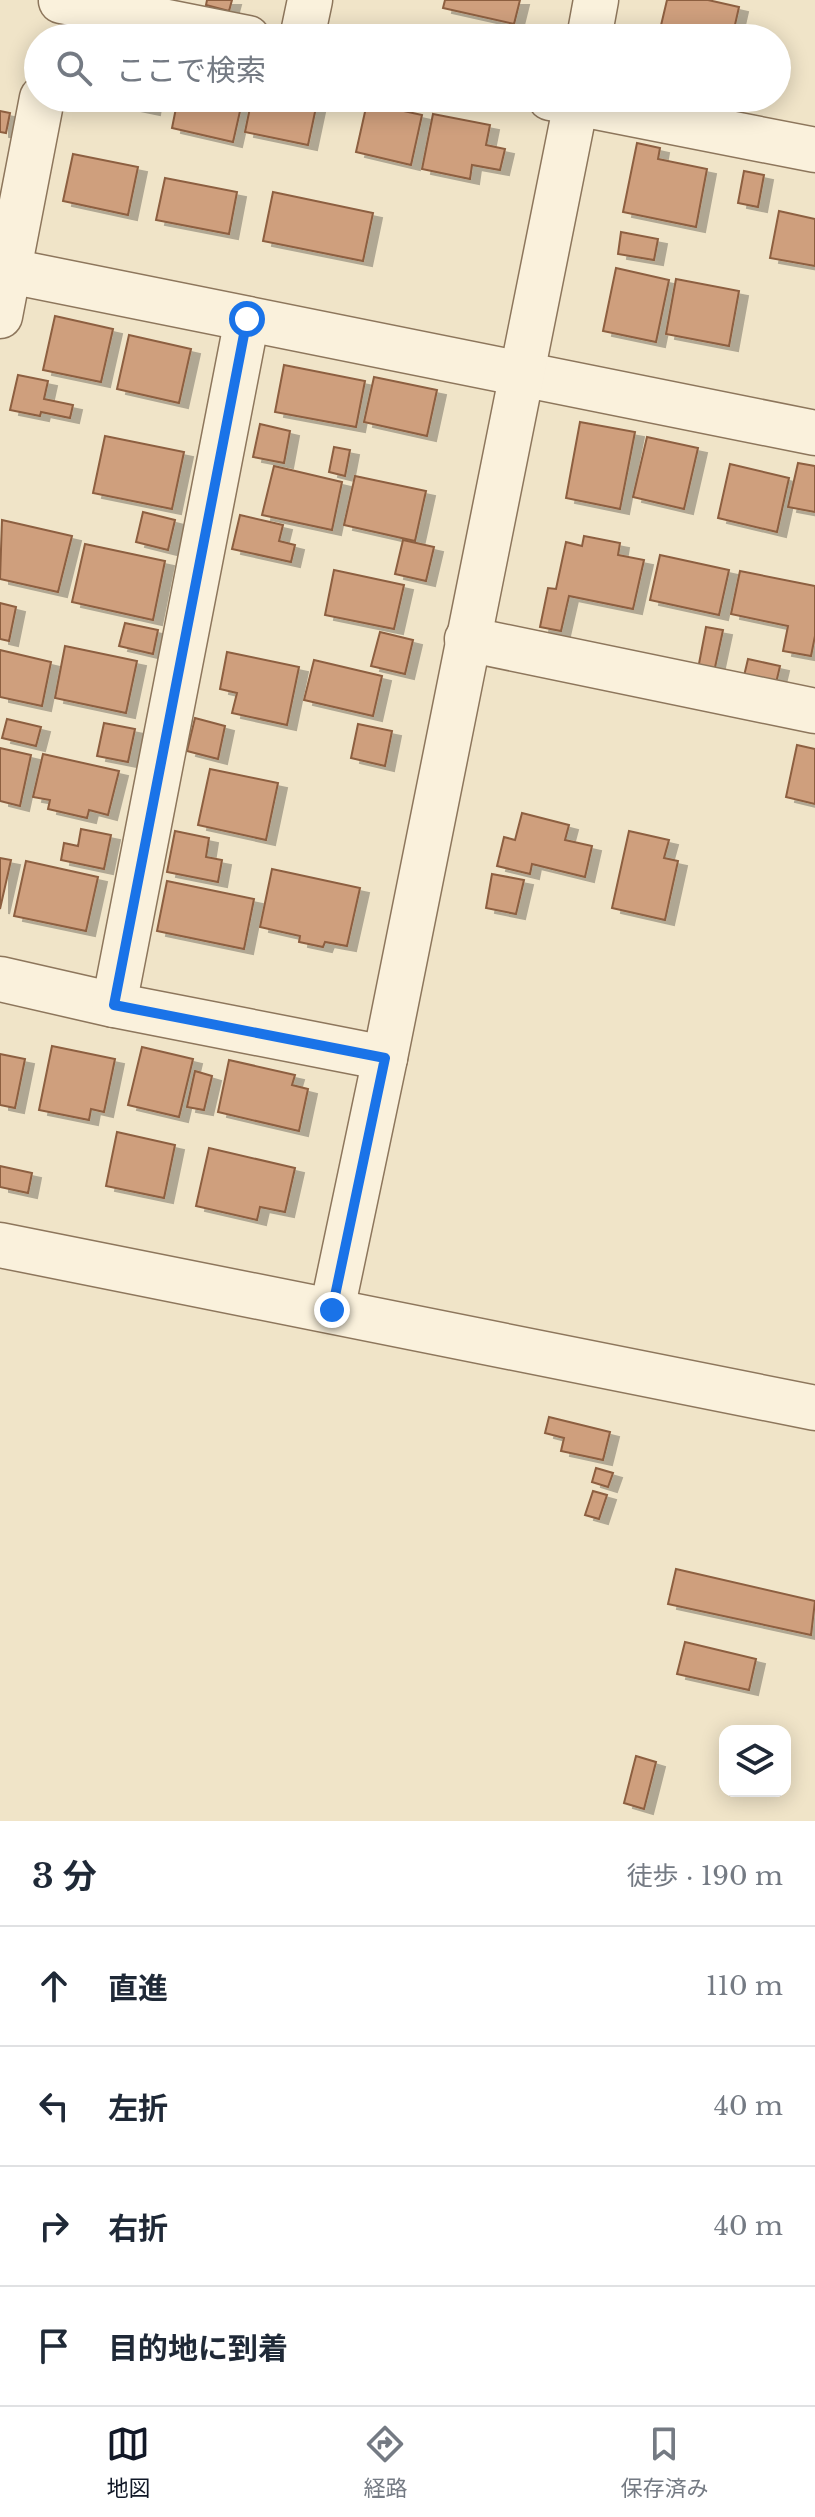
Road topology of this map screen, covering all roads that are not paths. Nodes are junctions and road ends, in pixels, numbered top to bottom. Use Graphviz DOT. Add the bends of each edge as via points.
graph roads {
  1 [pos="310,0"];
  2 [pos="596,0"];
  3 [pos="59,13"];
  4 [pos="142,24"];
  5 [pos="305,24"];
  6 [pos="592,24"];
  7 [pos="39,112"];
  8 [pos="566,112"];
  9 [pos="627,112"];
  10 [pos="815,150"];
  11 [pos="4,270"];
  12 [pos="0,316"];
  13 [pos="247,319"];
  14 [pos="522,374"];
  15 [pos="815,433"];
  16 [pos="467,639"];
  17 [pos="815,711"];
  18 [pos="0,979"];
  19 [pos="114,1005"];
  20 [pos="385,1058"];
  21 [pos="0,1245"];
  22 [pos="332,1310"];
  23 [pos="815,1408"];
  1 -- 5 [label="street"];
  2 -- 6 [label="street"];
  3 -- 4 [label="street"];
  7 -- 11 [label="street"];
  8 -- 14 [label="street"];
  9 -- 10 [label="street"];
  11 -- 12 [label="street"];
  11 -- 13 [label="street"];
  13 -- 14 [label="street"];
  13 -- 19 [label="street"];
  14 -- 15 [label="street"];
  14 -- 16 [label="street"];
  16 -- 17 [label="street"];
  16 -- 20 [label="street"];
  18 -- 19 [label="street"];
  19 -- 20 [label="street"];
  20 -- 22 [label="street"];
  21 -- 22 [label="street"];
  22 -- 23 [label="street"];
}
